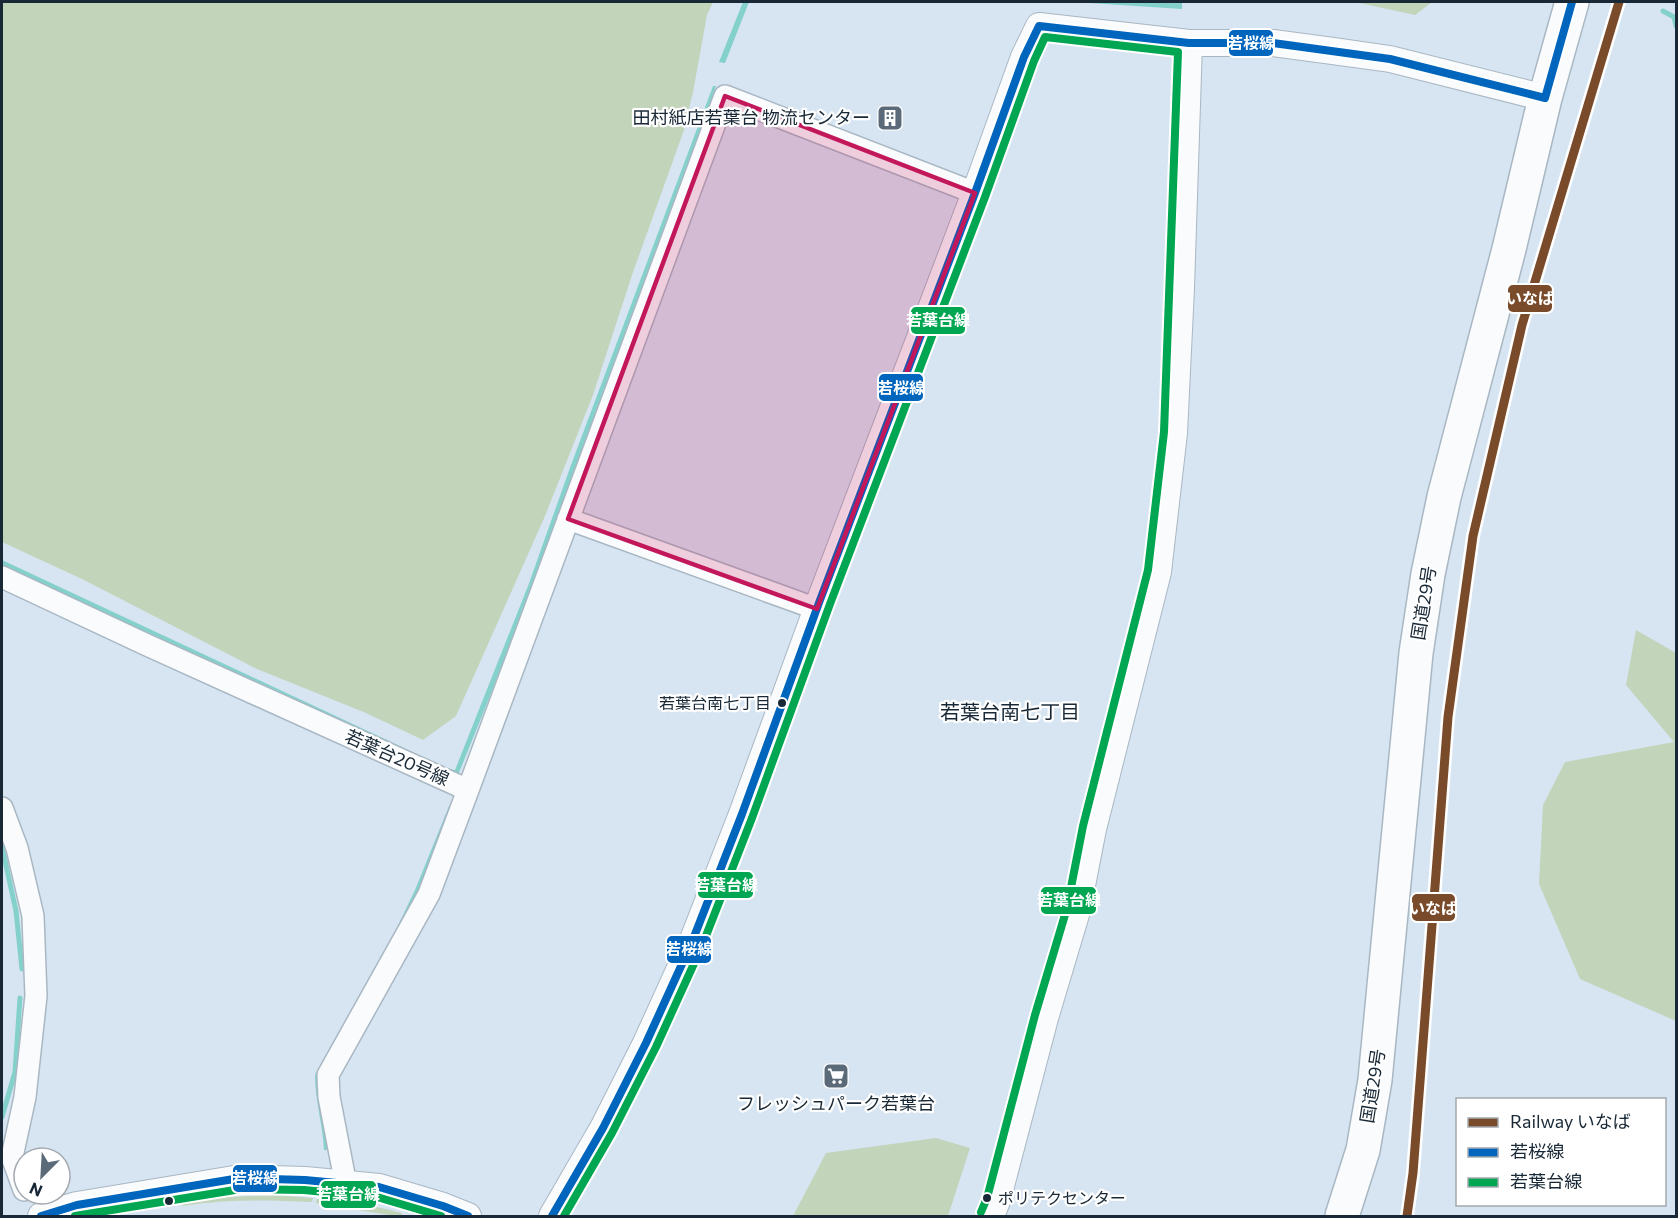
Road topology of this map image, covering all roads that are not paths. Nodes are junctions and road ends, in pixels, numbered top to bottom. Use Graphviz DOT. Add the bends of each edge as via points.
graph roads {
  1 [pos="1572,2"];
  2 [pos="1189,43"];
  3 [pos="1545,98"];
  4 [pos="975,193"];
  5 [pos="568,519"];
  6 [pos="2,577"];
  7 [pos="816,609"];
  8 [pos="468,790"];
  9 [pos="2,808"];
  10 [pos="14,1146"];
  11 [pos="346,1185"];
  12 [pos="41,1216"];
  13 [pos="468,1216"];
  14 [pos="552,1216"];
  15 [pos="991,1216"];
  16 [pos="1342,1216"];
  1 -- 3 [label="highway, 国道29号"];
  2 -- 3 [label="street" via="1273,43 1367,56"];
  2 -- 4 [label="street" via="1040,26 1024,57"];
  2 -- 15 [label="street" via="1174,433 1158,572 1093,830 1077,911"];
  3 -- 16 [label="highway, 国道29号" via="1428,574 1416,653 1375,1080 1362,1150"];
  4 -- 5 [label="street" via="725,96"];
  4 -- 7 [label="street"];
  5 -- 7 [label="street"];
  5 -- 8 [label="street"];
  6 -- 8 [label="street, 若葉台20号線"];
  7 -- 14 [label="street" via="692,942 603,1128"];
  8 -- 11 [label="street, 若葉台20号線" via="429,894 328,1075"];
  9 -- 10 [label="street" via="17,848 33,916 36,996 25,1097"];
  11 -- 12 [label="street" via="240,1178 77,1205"];
  11 -- 13 [label="street" via="379,1187"];
}
